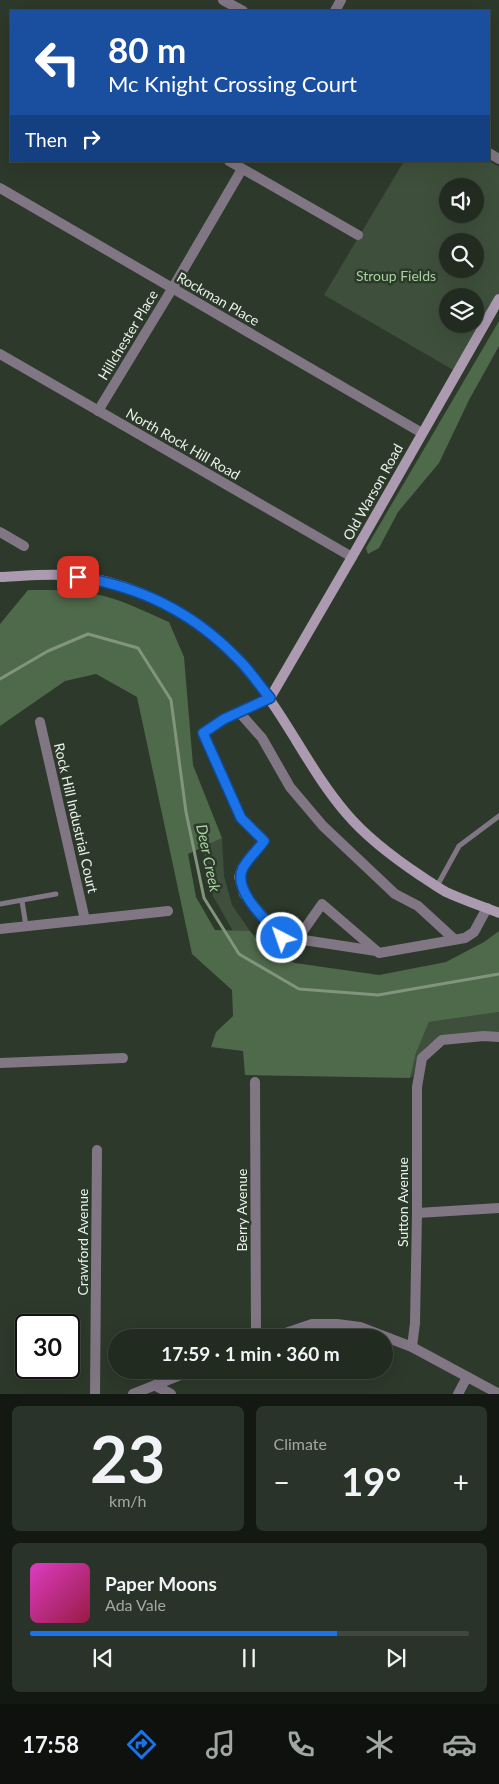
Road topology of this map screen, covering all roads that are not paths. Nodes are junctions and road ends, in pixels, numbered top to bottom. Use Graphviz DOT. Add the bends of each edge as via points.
graph roads {
  1 [pos="223,0"];
  2 [pos="241,10"];
  3 [pos="231,162"];
  4 [pos="242,169"];
  5 [pos="0,188"];
  6 [pos="358,235"];
  7 [pos="172,289"];
  8 [pos="499,299"];
  9 [pos="0,354"];
  10 [pos="98,411"];
  11 [pos="422,433"];
  12 [pos="0,532"];
  13 [pos="24,546"];
  14 [pos="352,557"];
  15 [pos="0,577"];
  16 [pos="270,698"];
  17 [pos="239,712"];
  18 [pos="40,722"];
  19 [pos="499,816"];
  20 [pos="437,886"];
  21 [pos="56,894"];
  22 [pos="22,901"];
  23 [pos="0,904"];
  24 [pos="487,908"];
  25 [pos="168,911"];
  26 [pos="499,913"];
  27 [pos="86,920"];
  28 [pos="26,926"];
  29 [pos="0,929"];
  30 [pos="297,939"];
  31 [pos="454,940"];
  32 [pos="378,951"];
  33 [pos="499,1037"];
  34 [pos="123,1058"];
  35 [pos="0,1063"];
  36 [pos="255,1082"];
  37 [pos="97,1150"];
  38 [pos="499,1208"];
  39 [pos="417,1213"];
  40 [pos="256,1329"];
  41 [pos="297,1329"];
  42 [pos="365,1329"];
  43 [pos="393,1340"];
  44 [pos="412,1348"];
  45 [pos="467,1378"];
  46 [pos="172,1379"];
  47 [pos="156,1386"];
  48 [pos="96,1394"];
  49 [pos="133,1394"];
  50 [pos="171,1394"];
  51 [pos="458,1394"];
  52 [pos="499,1394"];
  1 -- 2 [label="street"];
  3 -- 4 [label="street"];
  4 -- 6 [label="street"];
  4 -- 7 [label="street, Hillchester Place"];
  5 -- 7 [label="street, Rockman Place"];
  7 -- 10 [label="street, Hillchester Place"];
  7 -- 11 [label="street, Rockman Place"];
  8 -- 11 [label="main road, Old Warson Road"];
  9 -- 10 [label="street, North Rock Hill Road"];
  10 -- 14 [label="street, North Rock Hill Road"];
  11 -- 14 [label="main road, Old Warson Road"];
  12 -- 13 [label="street"];
  14 -- 16 [label="main road, Old Warson Road"];
  15 -- 16 [label="main road" via="65,575 105,581 152,597 198,623 237,657"];
  16 -- 17 [label="street"];
  16 -- 20 [label="main road" via="318,776 346,814 391,856"];
  17 -- 30 [label="street" via="203,733 241,818 264,841 242,868 240,877 244,894 282,938"];
  17 -- 31 [label="street" via="262,738 290,787 324,826 395,894 418,906"];
  18 -- 27 [label="street, Rock Hill Industrial Court"];
  19 -- 20 [label="lane" via="459,846"];
  20 -- 24 [label="main road"];
  21 -- 22 [label="lane"];
  22 -- 23 [label="lane"];
  22 -- 28 [label="lane"];
  24 -- 26 [label="main road"];
  24 -- 31 [label="street" via="474,932"];
  25 -- 27 [label="street"];
  27 -- 28 [label="street"];
  28 -- 29 [label="street"];
  30 -- 32 [label="street"];
  30 -- 32 [label="street" via="322,904"];
  31 -- 32 [label="street"];
  33 -- 39 [label="street, Sutton Avenue" via="442,1040 422,1058 417,1086"];
  34 -- 35 [label="street"];
  36 -- 40 [label="street, Berry Avenue"];
  37 -- 48 [label="street, Crawford Avenue"];
  38 -- 39 [label="street"];
  39 -- 44 [label="street, Sutton Avenue"];
  41 -- 42 [label="street" via="312,1324 336,1324"];
  43 -- 44 [label="street"];
  44 -- 45 [label="street"];
  45 -- 51 [label="street"];
  45 -- 52 [label="street"];
  46 -- 47 [label="street"];
  47 -- 49 [label="street"];
  47 -- 50 [label="street"];
}
